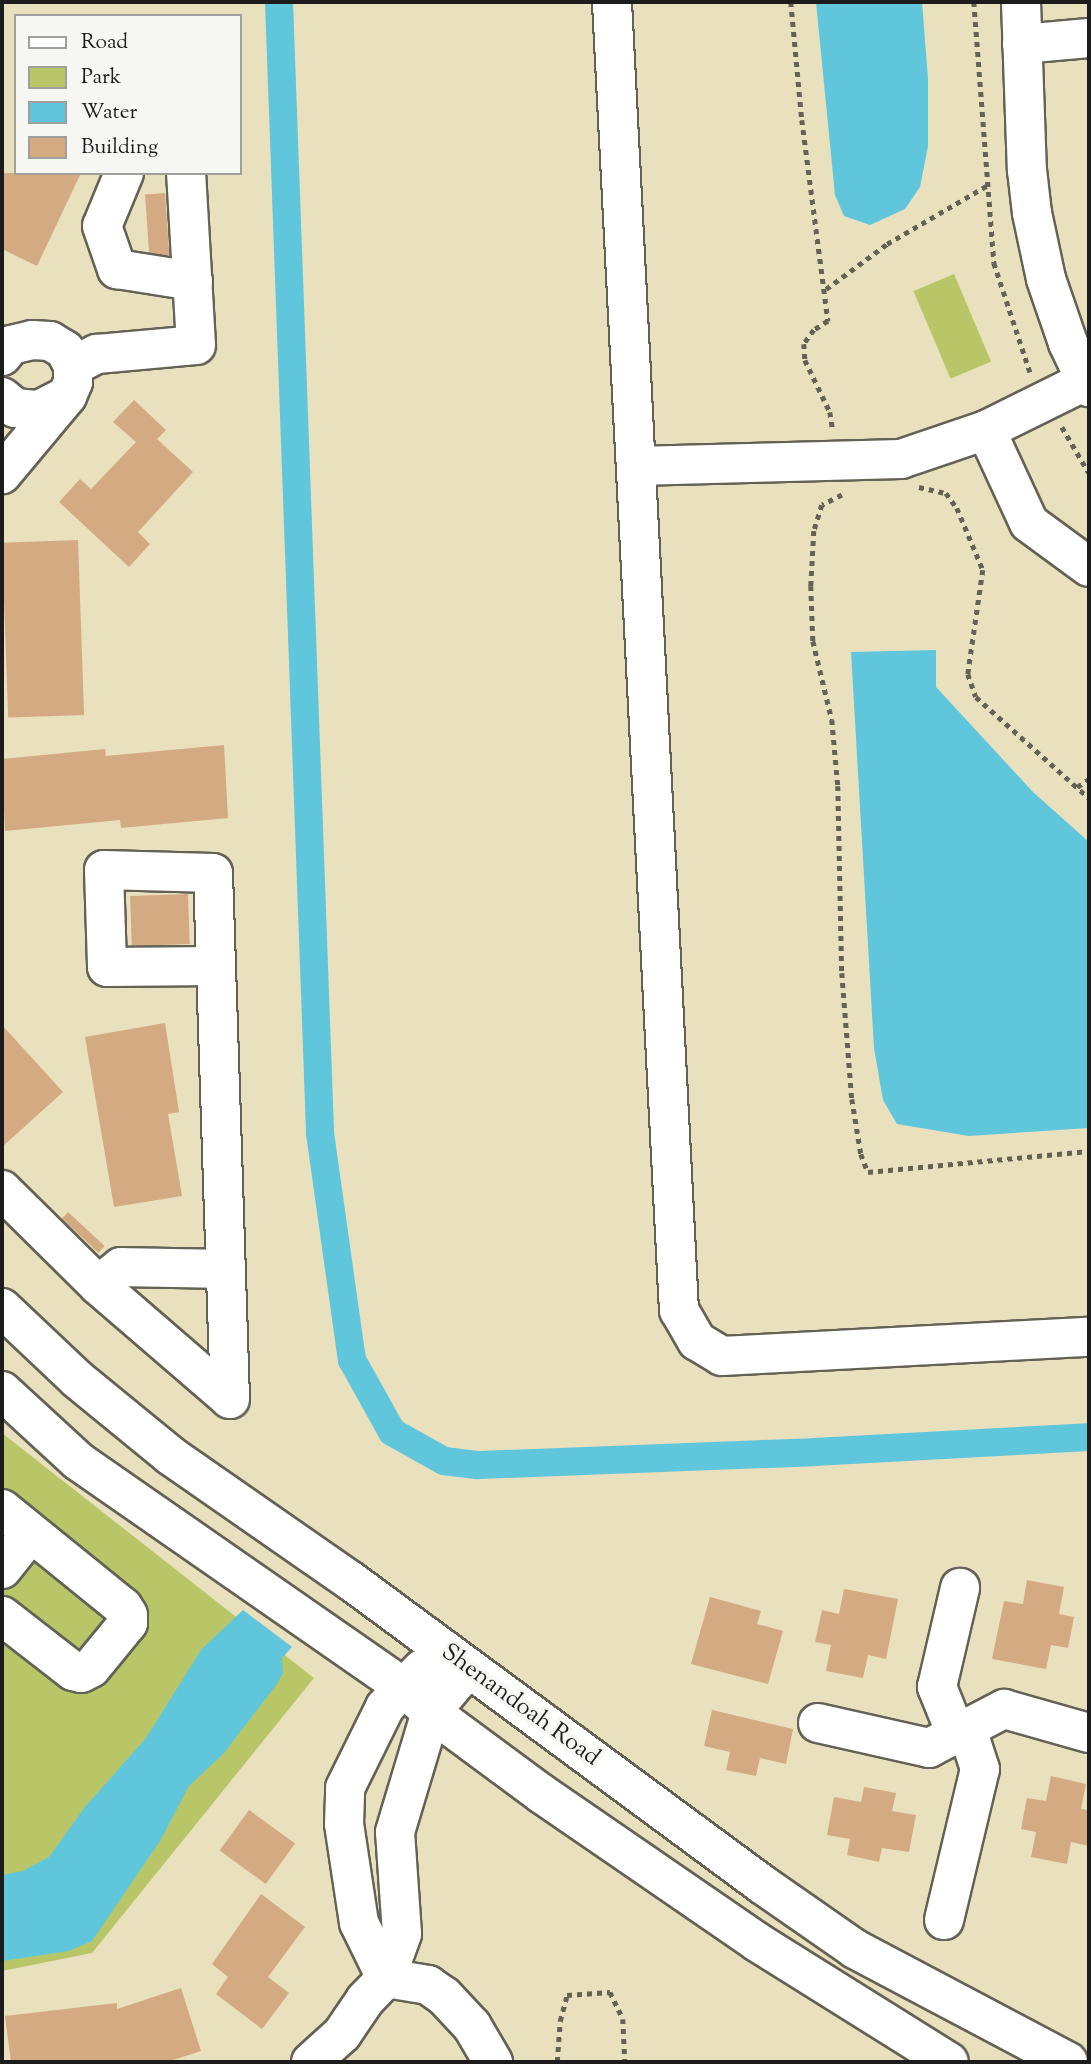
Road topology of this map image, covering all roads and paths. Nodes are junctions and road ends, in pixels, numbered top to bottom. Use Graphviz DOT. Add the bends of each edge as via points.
graph roads {
  1 [pos="612,2"];
  2 [pos="791,2"];
  3 [pos="974,2"];
  4 [pos="1021,2"];
  5 [pos="1089,38"];
  6 [pos="1022,44"];
  7 [pos="123,175"];
  8 [pos="186,175"];
  9 [pos="988,185"];
  10 [pos="192,281"];
  11 [pos="826,289"];
  12 [pos="5,347"];
  13 [pos="1033,380"];
  14 [pos="70,381"];
  15 [pos="1088,382"];
  16 [pos="2,397"];
  17 [pos="1056,418"];
  18 [pos="986,430"];
  19 [pos="834,435"];
  20 [pos="636,466"];
  21 [pos="1089,473"];
  22 [pos="2,474"];
  23 [pos="909,485"];
  24 [pos="848,491"];
  25 [pos="1089,567"];
  26 [pos="1089,779"];
  27 [pos="1077,787"];
  28 [pos="1089,798"];
  29 [pos="216,966"];
  30 [pos="1089,1152"];
  31 [pos="2,1190"];
  32 [pos="225,1269"];
  33 [pos="98,1285"];
  34 [pos="2,1308"];
  35 [pos="1089,1337"];
  36 [pos="2,1391"];
  37 [pos="2,1508"];
  38 [pos="30,1534"];
  39 [pos="2,1569"];
  40 [pos="960,1588"];
  41 [pos="2,1616"];
  42 [pos="455,1659"];
  43 [pos="403,1688"];
  44 [pos="431,1713"];
  45 [pos="818,1723"];
  46 [pos="962,1731"];
  47 [pos="1089,1733"];
  48 [pos="944,1920"];
  49 [pos="386,1978"];
  50 [pos="311,2062"];
  51 [pos="493,2062"];
  52 [pos="557,2062"];
  53 [pos="625,2062"];
  54 [pos="949,2062"];
  55 [pos="1069,2062"];
  1 -- 20 [label="street"];
  2 -- 11 [label="path"];
  3 -- 9 [label="path"];
  4 -- 6 [label="street"];
  5 -- 6 [label="street"];
  6 -- 15 [label="street" via="1032,213 1046,279 1068,343"];
  7 -- 10 [label="street" via="102,226 117,269"];
  8 -- 10 [label="street"];
  9 -- 11 [label="path" via="887,244"];
  9 -- 13 [label="path" via="994,263"];
  10 -- 14 [label="street" via="197,345 97,354"];
  11 -- 19 [label="path" via="828,321 804,344 805,360 830,412"];
  12 -- 14 [label="street" via="50,341 65,350"];
  14 -- 16 [label="street" via="39,410 15,408"];
  14 -- 22 [label="street"];
  15 -- 18 [label="street"];
  17 -- 21 [label="path"];
  18 -- 20 [label="street" via="901,459"];
  18 -- 25 [label="street" via="1029,523"];
  20 -- 35 [label="street" via="679,1310 697,1341 722,1356"];
  23 -- 27 [label="path" via="946,492 983,570 968,674 976,697"];
  24 -- 30 [label="path" via="822,505 814,531 811,586 813,641 833,733 838,786 842,973 861,1154 868,1172"];
  26 -- 27 [label="path"];
  27 -- 28 [label="path"];
  29 -- 32 [label="street"];
  31 -- 33 [label="street"];
  32 -- 33 [label="street" via="121,1267"];
  32 -- 33 [label="street" via="230,1399"];
  34 -- 42 [label="street, Shenandoah Road" via="77,1379 171,1456"];
  36 -- 43 [label="street" via="78,1461"];
  37 -- 38 [label="street"];
  38 -- 39 [label="street"];
  38 -- 41 [label="street" via="123,1607 128,1623 91,1668 81,1672 73,1671"];
  40 -- 46 [label="street" via="937,1687"];
  42 -- 43 [label="street"];
  42 -- 44 [label="street"];
  42 -- 55 [label="street, Shenandoah Road" via="855,1948"];
  43 -- 44 [label="street"];
  43 -- 49 [label="street" via="385,1707 345,1788 344,1824 359,1923"];
  44 -- 49 [label="street" via="395,1832 402,1934"];
  44 -- 54 [label="street" via="757,1942"];
  45 -- 46 [label="street" via="929,1748"];
  46 -- 47 [label="street" via="1004,1709"];
  46 -- 48 [label="street" via="980,1769"];
  49 -- 50 [label="street" via="342,2034"];
  49 -- 51 [label="street" via="428,1984 444,1996 472,2025"];
  52 -- 53 [label="path" via="567,1995 610,1992 623,2019"];
}
